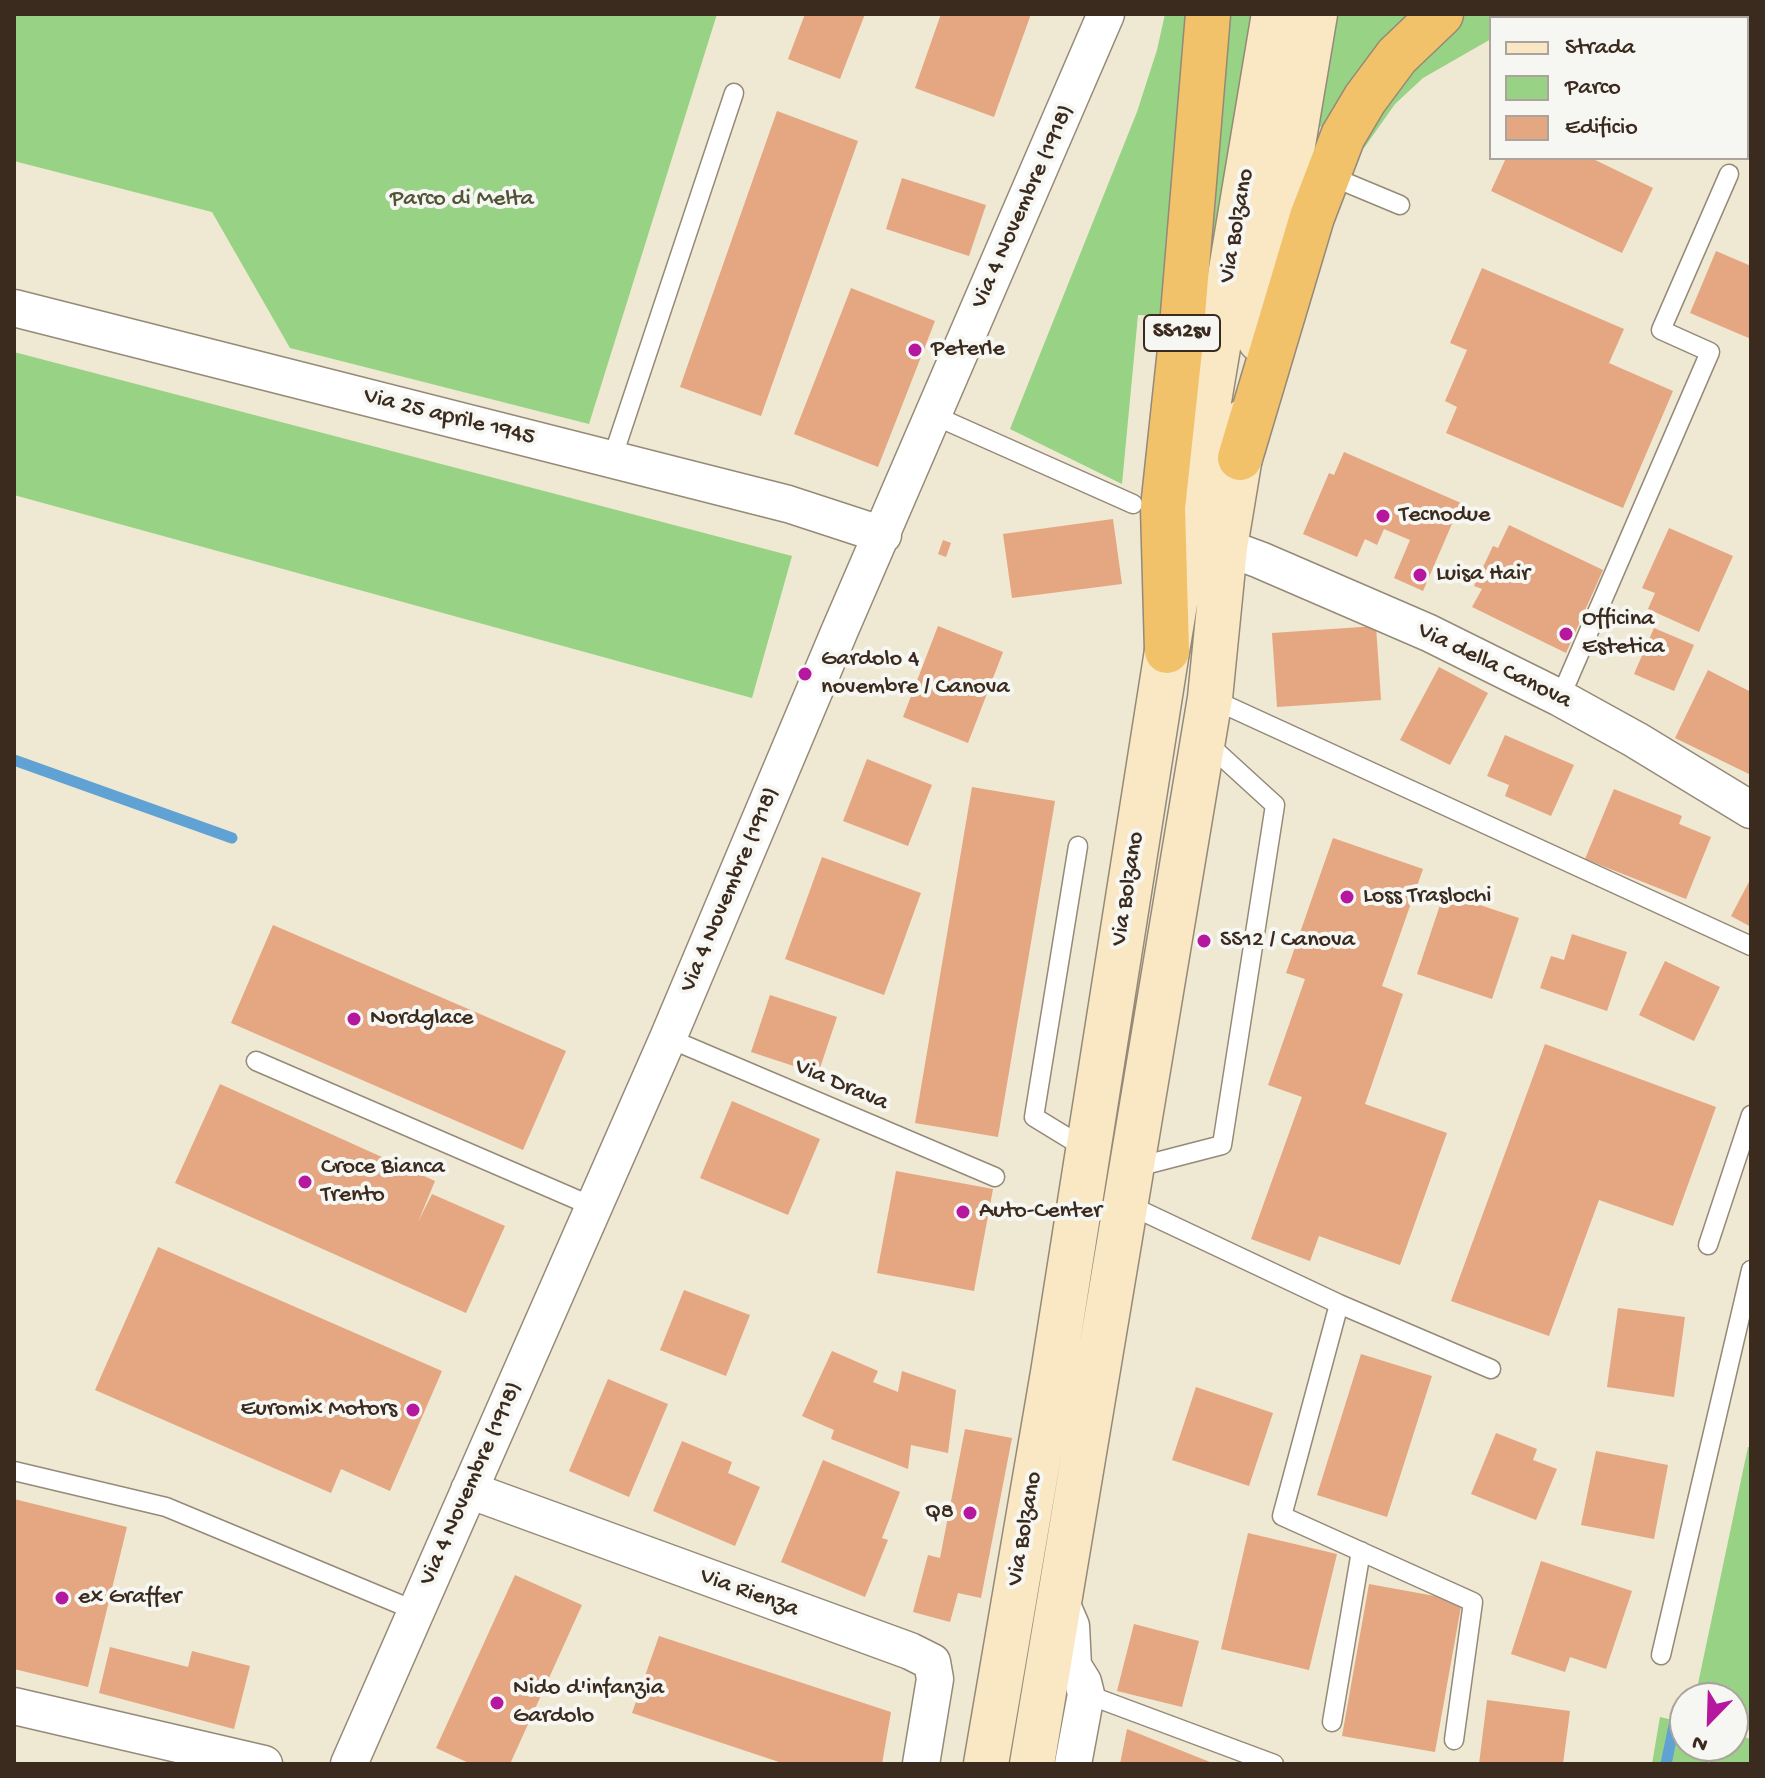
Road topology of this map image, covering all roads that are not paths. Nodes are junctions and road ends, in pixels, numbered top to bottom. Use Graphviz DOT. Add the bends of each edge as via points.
graph roads {
  1 [pos="1106,14"];
  2 [pos="1208,14"];
  3 [pos="1274,14"];
  4 [pos="1315,14"];
  5 [pos="1441,14"];
  6 [pos="734,93"];
  7 [pos="1729,174"];
  8 [pos="1328,175"];
  9 [pos="1400,205"];
  10 [pos="14,308"];
  11 [pos="933,415"];
  12 [pos="1240,458"];
  13 [pos="612,459"];
  14 [pos="1133,504"];
  15 [pos="883,535"];
  16 [pos="1242,554"];
  17 [pos="1167,651"];
  18 [pos="1560,698"];
  19 [pos="1206,719"];
  20 [pos="1751,810"];
  21 [pos="1078,846"];
  22 [pos="1751,946"];
  23 [pos="668,1038"];
  24 [pos="256,1061"];
  25 [pos="1751,1115"];
  26 [pos="1088,1150"];
  27 [pos="995,1177"];
  28 [pos="1130,1186"];
  29 [pos="594,1207"];
  30 [pos="1708,1245"];
  31 [pos="1751,1270"];
  32 [pos="1339,1304"];
  33 [pos="1491,1369"];
  34 [pos="14,1471"];
  35 [pos="469,1490"];
  36 [pos="1361,1551"];
  37 [pos="1059,1600"];
  38 [pos="416,1611"];
  39 [pos="1661,1655"];
  40 [pos="1086,1694"];
  41 [pos="14,1706"];
  42 [pos="1332,1722"];
  43 [pos="1454,1740"];
  44 [pos="264,1764"];
  45 [pos="349,1764"];
  46 [pos="921,1764"];
  47 [pos="986,1764"];
  48 [pos="1032,1764"];
  49 [pos="1073,1764"];
  50 [pos="1274,1764"];
  1 -- 11 [label="street, Via 4 Novembre (1918)"];
  2 -- 17 [label="highway, SS12sv" via="1163,508"];
  3 -- 17 [label="main road, Via Bolzano"];
  4 -- 12 [label="main road, Via Bolzano"];
  5 -- 8 [label="highway" via="1397,56 1365,99"];
  6 -- 13 [label="lane"];
  7 -- 18 [label="lane" via="1661,330 1710,352"];
  8 -- 9 [label="lane"];
  8 -- 12 [label="highway"];
  10 -- 13 [label="street, Via 25 aprile 1945"];
  11 -- 14 [label="lane"];
  11 -- 15 [label="street, Via 4 Novembre (1918)"];
  12 -- 16 [label="main road, Via Bolzano"];
  13 -- 15 [label="street, Via 25 aprile 1945" via="788,504"];
  15 -- 23 [label="street, Via 4 Novembre (1918)"];
  16 -- 18 [label="street, Via della Canova" via="1429,633"];
  16 -- 19 [label="main road, Via Bolzano"];
  17 -- 26 [label="main road, Via Bolzano"];
  18 -- 20 [label="street, Via della Canova"];
  19 -- 22 [label="lane" via="1449,806"];
  19 -- 28 [label="main road, Via Bolzano"];
  19 -- 28 [label="lane" via="1275,805 1222,1145"];
  21 -- 26 [label="lane" via="1034,1117"];
  23 -- 27 [label="lane, Via Drava"];
  23 -- 29 [label="street, Via 4 Novembre (1918)"];
  24 -- 29 [label="lane"];
  25 -- 30 [label="lane"];
  26 -- 47 [label="main road, Via Bolzano"];
  28 -- 32 [label="lane"];
  28 -- 37 [label="main road, Via Bolzano"];
  29 -- 35 [label="street, Via 4 Novembre (1918)"];
  31 -- 39 [label="lane"];
  32 -- 33 [label="lane"];
  32 -- 36 [label="lane" via="1282,1516"];
  34 -- 38 [label="lane" via="166,1507"];
  35 -- 38 [label="street, Via 4 Novembre (1918)"];
  35 -- 46 [label="street, Via Rienza" via="932,1662 935,1679"];
  36 -- 42 [label="lane"];
  36 -- 43 [label="lane" via="1473,1602"];
  37 -- 40 [label="street, Via Bolzano" via="1071,1626 1073,1666"];
  37 -- 48 [label="main road, Via Bolzano"];
  38 -- 45 [label="street, Via 4 Novembre (1918)"];
  40 -- 49 [label="street"];
  40 -- 50 [label="lane"];
  41 -- 44 [label="street"];
}
